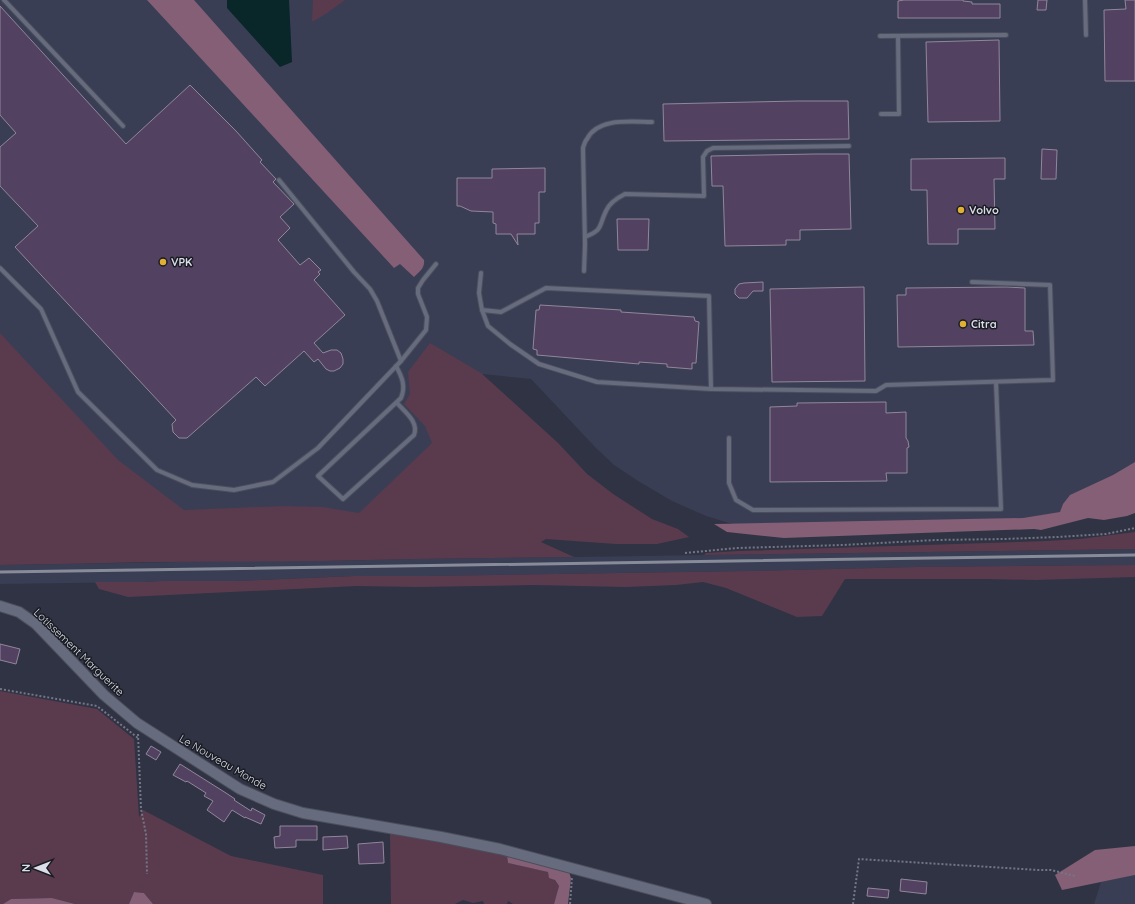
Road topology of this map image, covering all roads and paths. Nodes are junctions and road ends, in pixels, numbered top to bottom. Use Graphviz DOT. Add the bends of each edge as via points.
graph roads {
  1 [pos="4,0"];
  2 [pos="1085,0"];
  3 [pos="1006,35"];
  4 [pos="1086,35"];
  5 [pos="880,36"];
  6 [pos="898,36"];
  7 [pos="881,114"];
  8 [pos="652,122"];
  9 [pos="123,126"];
  10 [pos="849,146"];
  11 [pos="279,180"];
  12 [pos="585,237"];
  13 [pos="436,264"];
  14 [pos="0,268"];
  15 [pos="584,271"];
  16 [pos="481,274"];
  17 [pos="972,282"];
  18 [pos="482,310"];
  19 [pos="402,361"];
  20 [pos="396,366"];
  21 [pos="996,382"];
  22 [pos="711,389"];
  23 [pos="397,403"];
  24 [pos="729,438"];
  25 [pos="1135,528"];
  26 [pos="685,553"];
  27 [pos="0,606"];
  28 [pos="0,689"];
  29 [pos="137,723"];
  30 [pos="138,738"];
  31 [pos="572,867"];
  32 [pos="147,874"];
  33 [pos="1075,876"];
  34 [pos="570,904"];
  35 [pos="706,904"];
  36 [pos="853,904"];
  1 -- 9 [label="lane"];
  2 -- 4 [label="lane"];
  3 -- 6 [label="lane"];
  5 -- 6 [label="lane"];
  6 -- 7 [label="lane" via="899,114"];
  8 -- 12 [label="lane" via="606,124 595,129 587,138 584,148"];
  10 -- 12 [label="lane" via="713,148 703,157 704,196 625,194 615,199 606,210 601,226 595,233"];
  11 -- 19 [label="lane" via="370,289"];
  12 -- 15 [label="lane"];
  13 -- 19 [label="lane" via="418,288 427,317 426,330"];
  14 -- 20 [label="lane" via="41,309 78,392 157,470 192,485 234,490 272,482 318,448"];
  16 -- 18 [label="lane" via="479,292"];
  17 -- 21 [label="lane" via="1050,285 1054,380"];
  18 -- 22 [label="lane" via="488,326 539,364 597,382"];
  18 -- 22 [label="lane" via="501,312 546,288 709,296"];
  19 -- 20 [label="lane"];
  20 -- 23 [label="lane" via="404,384 402,398"];
  21 -- 22 [label="lane" via="886,385 876,391"];
  21 -- 24 [label="lane" via="1001,509 753,510 736,500 729,484"];
  23 -- 23 [label="lane" via="318,476 343,499 414,435 416,426"];
  25 -- 26 [label="path" via="1106,534 1057,537 737,548"];
  27 -- 29 [label="street, Lotissement Marguerite" via="19,612 36,624 104,695"];
  28 -- 30 [label="path" via="97,706"];
  29 -- 30 [label="path"];
  29 -- 31 [label="street, Le Nouveau Monde" via="240,789 274,804 304,813 486,846"];
  30 -- 32 [label="path"];
  31 -- 34 [label="path"];
  31 -- 35 [label="street, Le Nouveau Monde"];
  33 -- 36 [label="path" via="1052,870 860,859"];
}
